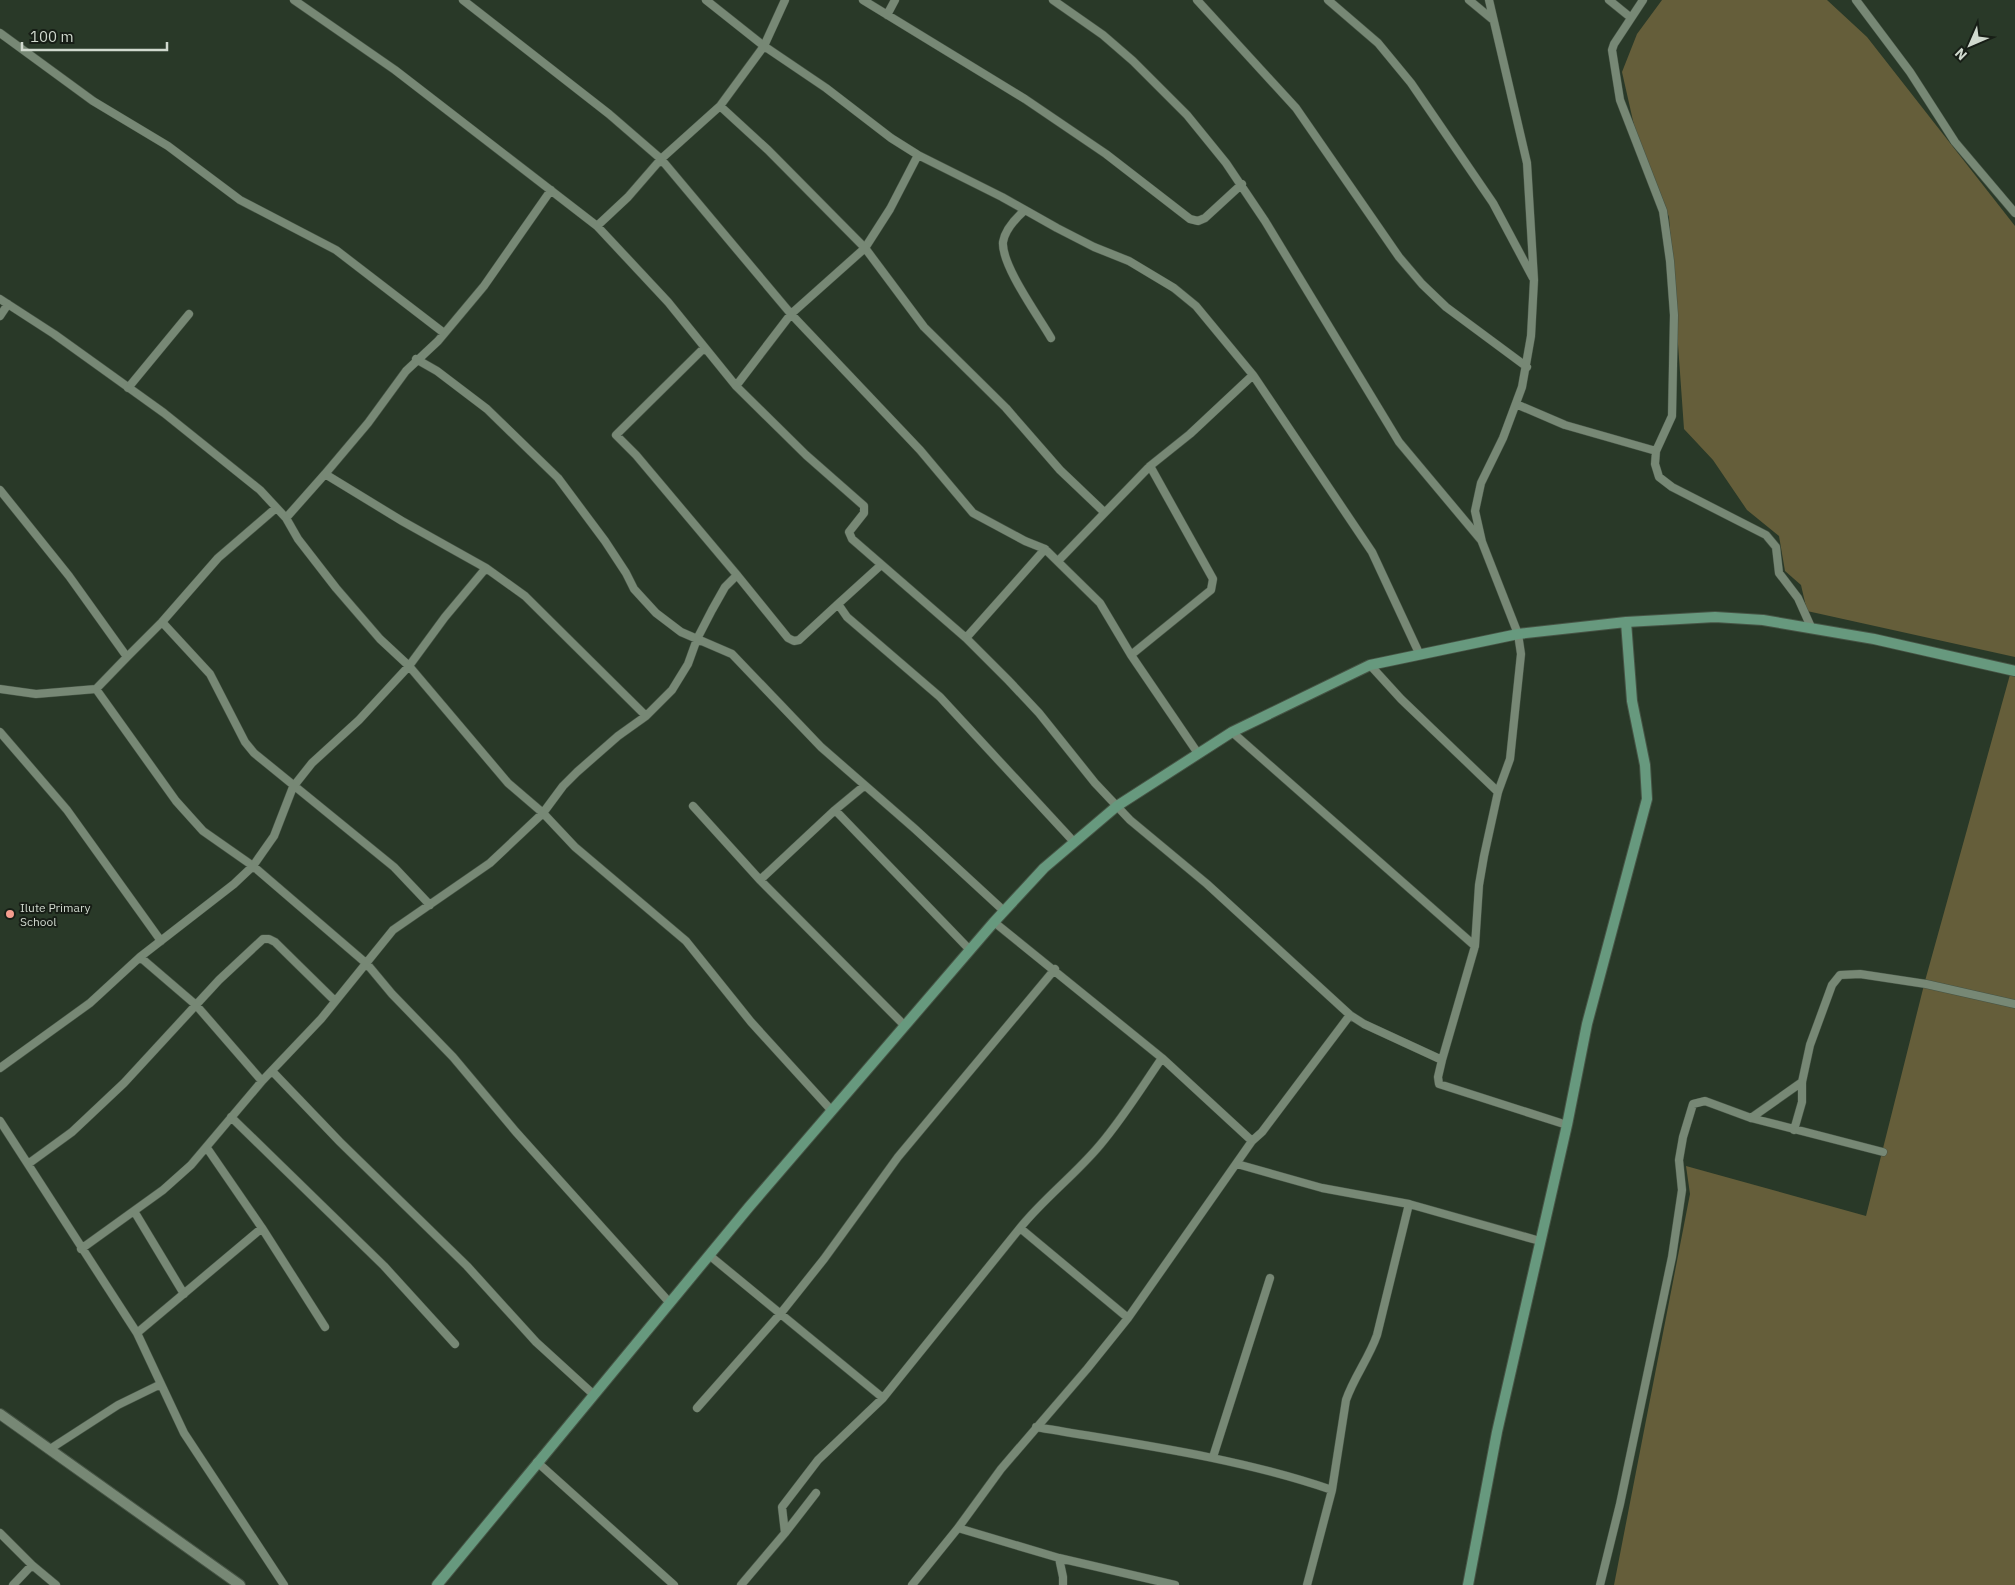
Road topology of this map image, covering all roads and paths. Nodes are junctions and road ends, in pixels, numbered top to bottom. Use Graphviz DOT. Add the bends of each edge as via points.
graph roads {
  1 [pos="294,0"];
  2 [pos="463,0"];
  3 [pos="706,0"];
  4 [pos="785,0"];
  5 [pos="863,0"];
  6 [pos="895,0"];
  7 [pos="1053,0"];
  8 [pos="1197,0"];
  9 [pos="1328,0"];
  10 [pos="1469,0"];
  11 [pos="1489,0"];
  12 [pos="1609,0"];
  13 [pos="1643,0"];
  14 [pos="1856,0"];
  15 [pos="887,15"];
  16 [pos="1630,17"];
  17 [pos="1492,19"];
  18 [pos="0,34"];
  19 [pos="764,46"];
  20 [pos="720,106"];
  21 [pos="918,155"];
  22 [pos="661,159"];
  23 [pos="1242,184"];
  24 [pos="551,190"];
  25 [pos="1025,210"];
  26 [pos="2015,213"];
  27 [pos="596,226"];
  28 [pos="865,248"];
  29 [pos="1534,280"];
  30 [pos="0,299"];
  31 [pos="8,304"];
  32 [pos="188,314"];
  33 [pos="792,314"];
  34 [pos="0,316"];
  35 [pos="444,334"];
  36 [pos="1051,338"];
  37 [pos="704,348"];
  38 [pos="416,360"];
  39 [pos="1526,367"];
  40 [pos="1254,374"];
  41 [pos="736,386"];
  42 [pos="128,388"];
  43 [pos="1516,404"];
  44 [pos="1656,451"];
  45 [pos="1150,466"];
  46 [pos="325,474"];
  47 [pos="0,490"];
  48 [pos="276,508"];
  49 [pos="1104,512"];
  50 [pos="286,518"];
  51 [pos="1482,542"];
  52 [pos="1045,548"];
  53 [pos="1059,560"];
  54 [pos="881,565"];
  55 [pos="486,568"];
  56 [pos="736,575"];
  57 [pos="838,604"];
  58 [pos="162,622"];
  59 [pos="1626,622"];
  60 [pos="1811,627"];
  61 [pos="1518,634"];
  62 [pos="966,638"];
  63 [pos="697,639"];
  64 [pos="1420,654"];
  65 [pos="1132,655"];
  66 [pos="127,657"];
  67 [pos="1370,665"];
  68 [pos="409,666"];
  69 [pos="2015,671"];
  70 [pos="0,689"];
  71 [pos="96,689"];
  72 [pos="646,716"];
  73 [pos="0,732"];
  74 [pos="1232,732"];
  75 [pos="1197,752"];
  76 [pos="864,786"];
  77 [pos="293,787"];
  78 [pos="1498,792"];
  79 [pos="693,806"];
  80 [pos="1116,806"];
  81 [pos="835,810"];
  82 [pos="543,813"];
  83 [pos="1074,842"];
  84 [pos="253,866"];
  85 [pos="760,880"];
  86 [pos="430,905"];
  87 [pos="1004,911"];
  88 [pos="994,922"];
  89 [pos="161,941"];
  90 [pos="1475,946"];
  91 [pos="969,949"];
  92 [pos="140,957"];
  93 [pos="367,964"];
  94 [pos="1055,969"];
  95 [pos="335,1001"];
  96 [pos="2015,1004"];
  97 [pos="196,1005"];
  98 [pos="1350,1015"];
  99 [pos="904,1025"];
  100 [pos="1162,1058"];
  101 [pos="1442,1060"];
  102 [pos="0,1068"];
  103 [pos="272,1071"];
  104 [pos="262,1081"];
  105 [pos="1802,1082"];
  106 [pos="832,1110"];
  107 [pos="231,1117"];
  108 [pos="1751,1118"];
  109 [pos="0,1121"];
  110 [pos="1567,1124"];
  111 [pos="1794,1130"];
  112 [pos="1252,1141"];
  113 [pos="207,1148"];
  114 [pos="1883,1152"];
  115 [pos="28,1164"];
  116 [pos="1237,1164"];
  117 [pos="1409,1204"];
  118 [pos="134,1211"];
  119 [pos="262,1228"];
  120 [pos="1020,1228"];
  121 [pos="1540,1241"];
  122 [pos="81,1249"];
  123 [pos="709,1255"];
  124 [pos="1270,1278"];
  125 [pos="184,1294"];
  126 [pos="669,1302"];
  127 [pos="781,1313"];
  128 [pos="1128,1318"];
  129 [pos="325,1327"];
  130 [pos="137,1333"];
  131 [pos="455,1344"];
  132 [pos="161,1384"];
  133 [pos="594,1394"];
  134 [pos="883,1398"];
  135 [pos="697,1408"];
  136 [pos="0,1414"];
  137 [pos="1036,1427"];
  138 [pos="50,1449"];
  139 [pos="1213,1457"];
  140 [pos="537,1462"];
  141 [pos="1332,1490"];
  142 [pos="816,1493"];
  143 [pos="958,1528"];
  144 [pos="0,1533"];
  145 [pos="785,1533"];
  146 [pos="1059,1558"];
  147 [pos="32,1565"];
  148 [pos="13,1585"];
  149 [pos="56,1585"];
  150 [pos="240,1585"];
  151 [pos="284,1585"];
  152 [pos="436,1585"];
  153 [pos="674,1585"];
  154 [pos="741,1585"];
  155 [pos="912,1585"];
  156 [pos="1063,1585"];
  157 [pos="1176,1585"];
  158 [pos="1307,1585"];
  159 [pos="1468,1585"];
  160 [pos="1600,1585"];
  1 -- 24 [label="street" via="394,70"];
  2 -- 22 [label="street" via="609,114"];
  3 -- 19 [label="street"];
  4 -- 19 [label="street"];
  5 -- 15 [label="street"];
  6 -- 15 [label="street"];
  7 -- 23 [label="street" via="1133,61 1187,114"];
  8 -- 39 [label="street" via="1296,108 1422,284 1446,307"];
  9 -- 29 [label="street" via="1378,43 1411,83 1493,203"];
  10 -- 17 [label="street"];
  11 -- 17 [label="street"];
  12 -- 16 [label="street"];
  13 -- 16 [label="street"];
  14 -- 26 [label="street" via="1910,72 1955,142"];
  15 -- 23 [label="street" via="1025,99 1106,154 1190,219 1198,221 1205,218"];
  16 -- 44 [label="street" via="1614,44 1613,61 1620,100 1663,211 1674,315 1672,416"];
  17 -- 29 [label="street" via="1527,163"];
  18 -- 35 [label="street" via="93,101 168,146 240,200 336,250"];
  19 -- 20 [label="street"];
  19 -- 21 [label="street"];
  20 -- 22 [label="street"];
  20 -- 28 [label="street"];
  21 -- 25 [label="street"];
  21 -- 28 [label="street"];
  22 -- 27 [label="street" via="628,197"];
  22 -- 33 [label="street"];
  23 -- 51 [label="street" via="1399,442"];
  24 -- 27 [label="street"];
  24 -- 35 [label="street" via="484,286"];
  25 -- 36 [label="street" via="1009,228 1003,242 1005,258"];
  25 -- 40 [label="street" via="1094,248 1129,261 1174,288 1196,306"];
  27 -- 37 [label="street" via="668,302"];
  28 -- 33 [label="street"];
  28 -- 49 [label="street" via="924,327"];
  29 -- 39 [label="street"];
  30 -- 31 [label="street"];
  31 -- 34 [label="street"];
  31 -- 42 [label="street"];
  32 -- 42 [label="street"];
  33 -- 41 [label="street"];
  33 -- 52 [label="street" via="920,450 974,513"];
  35 -- 38 [label="street"];
  37 -- 41 [label="street"];
  37 -- 56 [label="street" via="616,435 636,454"];
  38 -- 46 [label="street"];
  38 -- 63 [label="street" via="437,371 488,409 525,444 558,478 641,597 681,632"];
  39 -- 43 [label="street"];
  40 -- 45 [label="street" via="1190,434"];
  40 -- 64 [label="street" via="1372,552"];
  41 -- 54 [label="street" via="806,456 864,506 864,513 850,529 849,536"];
  42 -- 48 [label="street" via="200,441 260,490"];
  43 -- 44 [label="street" via="1565,425"];
  43 -- 51 [label="street" via="1481,483 1475,511"];
  44 -- 60 [label="street" via="1655,464 1660,476 1672,487 1772,541 1776,547 1779,573 1798,598"];
  45 -- 49 [label="street"];
  45 -- 65 [label="street" via="1213,579 1213,586"];
  46 -- 50 [label="street"];
  46 -- 55 [label="street"];
  47 -- 66 [label="street" via="69,576"];
  48 -- 50 [label="street"];
  48 -- 58 [label="street" via="218,558"];
  49 -- 53 [label="street"];
  50 -- 68 [label="street" via="336,588 380,639"];
  51 -- 61 [label="street"];
  52 -- 53 [label="street"];
  52 -- 62 [label="street"];
  53 -- 65 [label="street" via="1100,603"];
  54 -- 57 [label="street"];
  54 -- 62 [label="street"];
  55 -- 68 [label="street"];
  55 -- 72 [label="street" via="525,596"];
  56 -- 57 [label="street" via="794,642"];
  56 -- 63 [label="street" via="725,587"];
  57 -- 83 [label="street" via="847,617 940,697"];
  58 -- 66 [label="street"];
  58 -- 77 [label="street" via="210,674 249,748"];
  59 -- 60 [label="main road" via="1715,617"];
  59 -- 61 [label="main road"];
  59 -- 110 [label="main road" via="1632,701 1648,792 1587,1024"];
  60 -- 69 [label="main road"];
  61 -- 64 [label="main road"];
  61 -- 78 [label="street" via="1521,654 1517,707 1510,759"];
  62 -- 80 [label="street" via="1039,713"];
  63 -- 72 [label="street" via="682,676"];
  63 -- 76 [label="street" via="732,654 821,747"];
  64 -- 67 [label="main road"];
  65 -- 75 [label="street"];
  66 -- 71 [label="street"];
  67 -- 74 [label="main road"];
  67 -- 78 [label="street"];
  68 -- 77 [label="street" via="359,720 312,763"];
  68 -- 82 [label="street" via="508,783"];
  70 -- 71 [label="street" via="36,694"];
  71 -- 84 [label="street" via="176,801 203,831"];
  72 -- 82 [label="street" via="594,756 563,786"];
  73 -- 89 [label="street" via="67,810"];
  74 -- 75 [label="main road"];
  74 -- 90 [label="street"];
  75 -- 80 [label="main road"];
  76 -- 81 [label="street"];
  76 -- 87 [label="street" via="916,829"];
  77 -- 84 [label="street" via="274,836"];
  77 -- 86 [label="street" via="394,866"];
  78 -- 90 [label="street" via="1480,885"];
  79 -- 85 [label="street"];
  80 -- 83 [label="main road"];
  80 -- 98 [label="street"];
  81 -- 85 [label="street"];
  81 -- 91 [label="street"];
  82 -- 86 [label="street" via="490,863"];
  82 -- 106 [label="street" via="575,847 686,941 751,1022"];
  83 -- 87 [label="main road" via="1044,868"];
  84 -- 89 [label="street"];
  84 -- 93 [label="street"];
  85 -- 99 [label="street"];
  86 -- 93 [label="street" via="393,930"];
  87 -- 88 [label="main road"];
  88 -- 91 [label="main road"];
  88 -- 94 [label="street"];
  89 -- 92 [label="street"];
  90 -- 101 [label="street"];
  91 -- 99 [label="main road"];
  92 -- 97 [label="street"];
  92 -- 102 [label="street" via="90,1003"];
  93 -- 95 [label="street"];
  93 -- 126 [label="street"];
  94 -- 100 [label="street"];
  94 -- 127 [label="street" via="898,1157"];
  95 -- 97 [label="street" via="292,958 269,939 263,939"];
  95 -- 103 [label="street"];
  96 -- 105 [label="street" via="1926,984 1860,974 1840,975 1819,1019"];
  97 -- 104 [label="street"];
  97 -- 115 [label="street" via="124,1083 72,1132"];
  98 -- 101 [label="street"];
  98 -- 112 [label="street"];
  99 -- 106 [label="main road"];
  100 -- 112 [label="street"];
  100 -- 120 [label="street" via="1101,1144"];
  101 -- 110 [label="street" via="1439,1084"];
  103 -- 104 [label="street"];
  103 -- 133 [label="street" via="467,1266 536,1342"];
  104 -- 107 [label="street"];
  105 -- 108 [label="street"];
  105 -- 111 [label="street" via="1802,1102"];
  106 -- 123 [label="main road"];
  107 -- 113 [label="street"];
  107 -- 131 [label="street" via="384,1266"];
  108 -- 111 [label="street"];
  108 -- 160 [label="street" via="1705,1101 1693,1104 1679,1160 1682,1190 1672,1256"];
  109 -- 115 [label="street"];
  110 -- 121 [label="main road"];
  111 -- 114 [label="street"];
  112 -- 116 [label="street"];
  113 -- 118 [label="street" via="179,1177"];
  113 -- 119 [label="street"];
  115 -- 122 [label="street"];
  116 -- 117 [label="street" via="1322,1188"];
  116 -- 128 [label="street"];
  117 -- 121 [label="street"];
  117 -- 141 [label="street" via="1371,1353 1350,1387 1346,1400"];
  118 -- 122 [label="street"];
  118 -- 125 [label="street"];
  119 -- 125 [label="street"];
  119 -- 129 [label="street"];
  120 -- 128 [label="street"];
  120 -- 134 [label="street"];
  121 -- 159 [label="main road" via="1497,1432"];
  122 -- 130 [label="street"];
  123 -- 126 [label="main road"];
  123 -- 127 [label="street"];
  124 -- 139 [label="street"];
  125 -- 130 [label="street"];
  126 -- 133 [label="main road"];
  127 -- 134 [label="street"];
  127 -- 135 [label="street"];
  128 -- 137 [label="street"];
  130 -- 132 [label="street"];
  132 -- 138 [label="street" via="118,1405"];
  132 -- 151 [label="street" via="184,1433"];
  133 -- 140 [label="main road"];
  134 -- 145 [label="street" via="818,1460 782,1507"];
  136 -- 138 [label="street"];
  137 -- 139 [label="street"];
  137 -- 143 [label="street"];
  138 -- 150 [label="street"];
  139 -- 141 [label="street"];
  140 -- 152 [label="main road"];
  140 -- 153 [label="street"];
  141 -- 158 [label="street"];
  142 -- 145 [label="street"];
  143 -- 146 [label="street"];
  143 -- 155 [label="street"];
  144 -- 147 [label="street"];
  145 -- 154 [label="street"];
  146 -- 156 [label="street"];
  146 -- 157 [label="street"];
  147 -- 148 [label="street"];
  147 -- 149 [label="street"];
}
